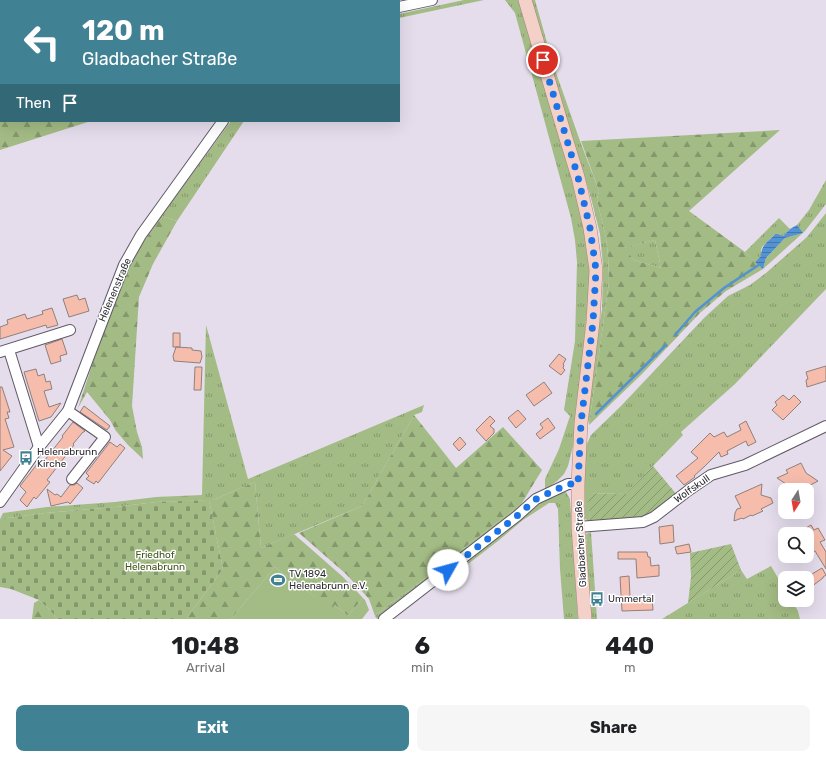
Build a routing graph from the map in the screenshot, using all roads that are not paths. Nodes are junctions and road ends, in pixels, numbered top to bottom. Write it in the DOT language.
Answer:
graph roads {
  1 [pos="432,0"];
  2 [pos="525,0"];
  3 [pos="400,7"];
  4 [pos="222,122"];
  5 [pos="70,330"];
  6 [pos="4,351"];
  7 [pos="68,411"];
  8 [pos="826,426"];
  9 [pos="39,447"];
  10 [pos="72,479"];
  11 [pos="578,484"];
  12 [pos="0,502"];
  13 [pos="578,527"];
  14 [pos="384,619"];
  15 [pos="585,619"];
  1 -- 3 [label="street"];
  2 -- 11 [label="main road, Gladbacher Straße"];
  4 -- 7 [label="street, Helenenstraße"];
  5 -- 6 [label="street"];
  6 -- 9 [label="street"];
  7 -- 9 [label="street, Helenenstraße"];
  7 -- 10 [label="street"];
  8 -- 13 [label="street, Wolfskull"];
  9 -- 12 [label="street, Helenenstraße"];
  11 -- 13 [label="main road, Gladbacher Straße"];
  11 -- 14 [label="street"];
  13 -- 15 [label="main road, Gladbacher Straße"];
}
